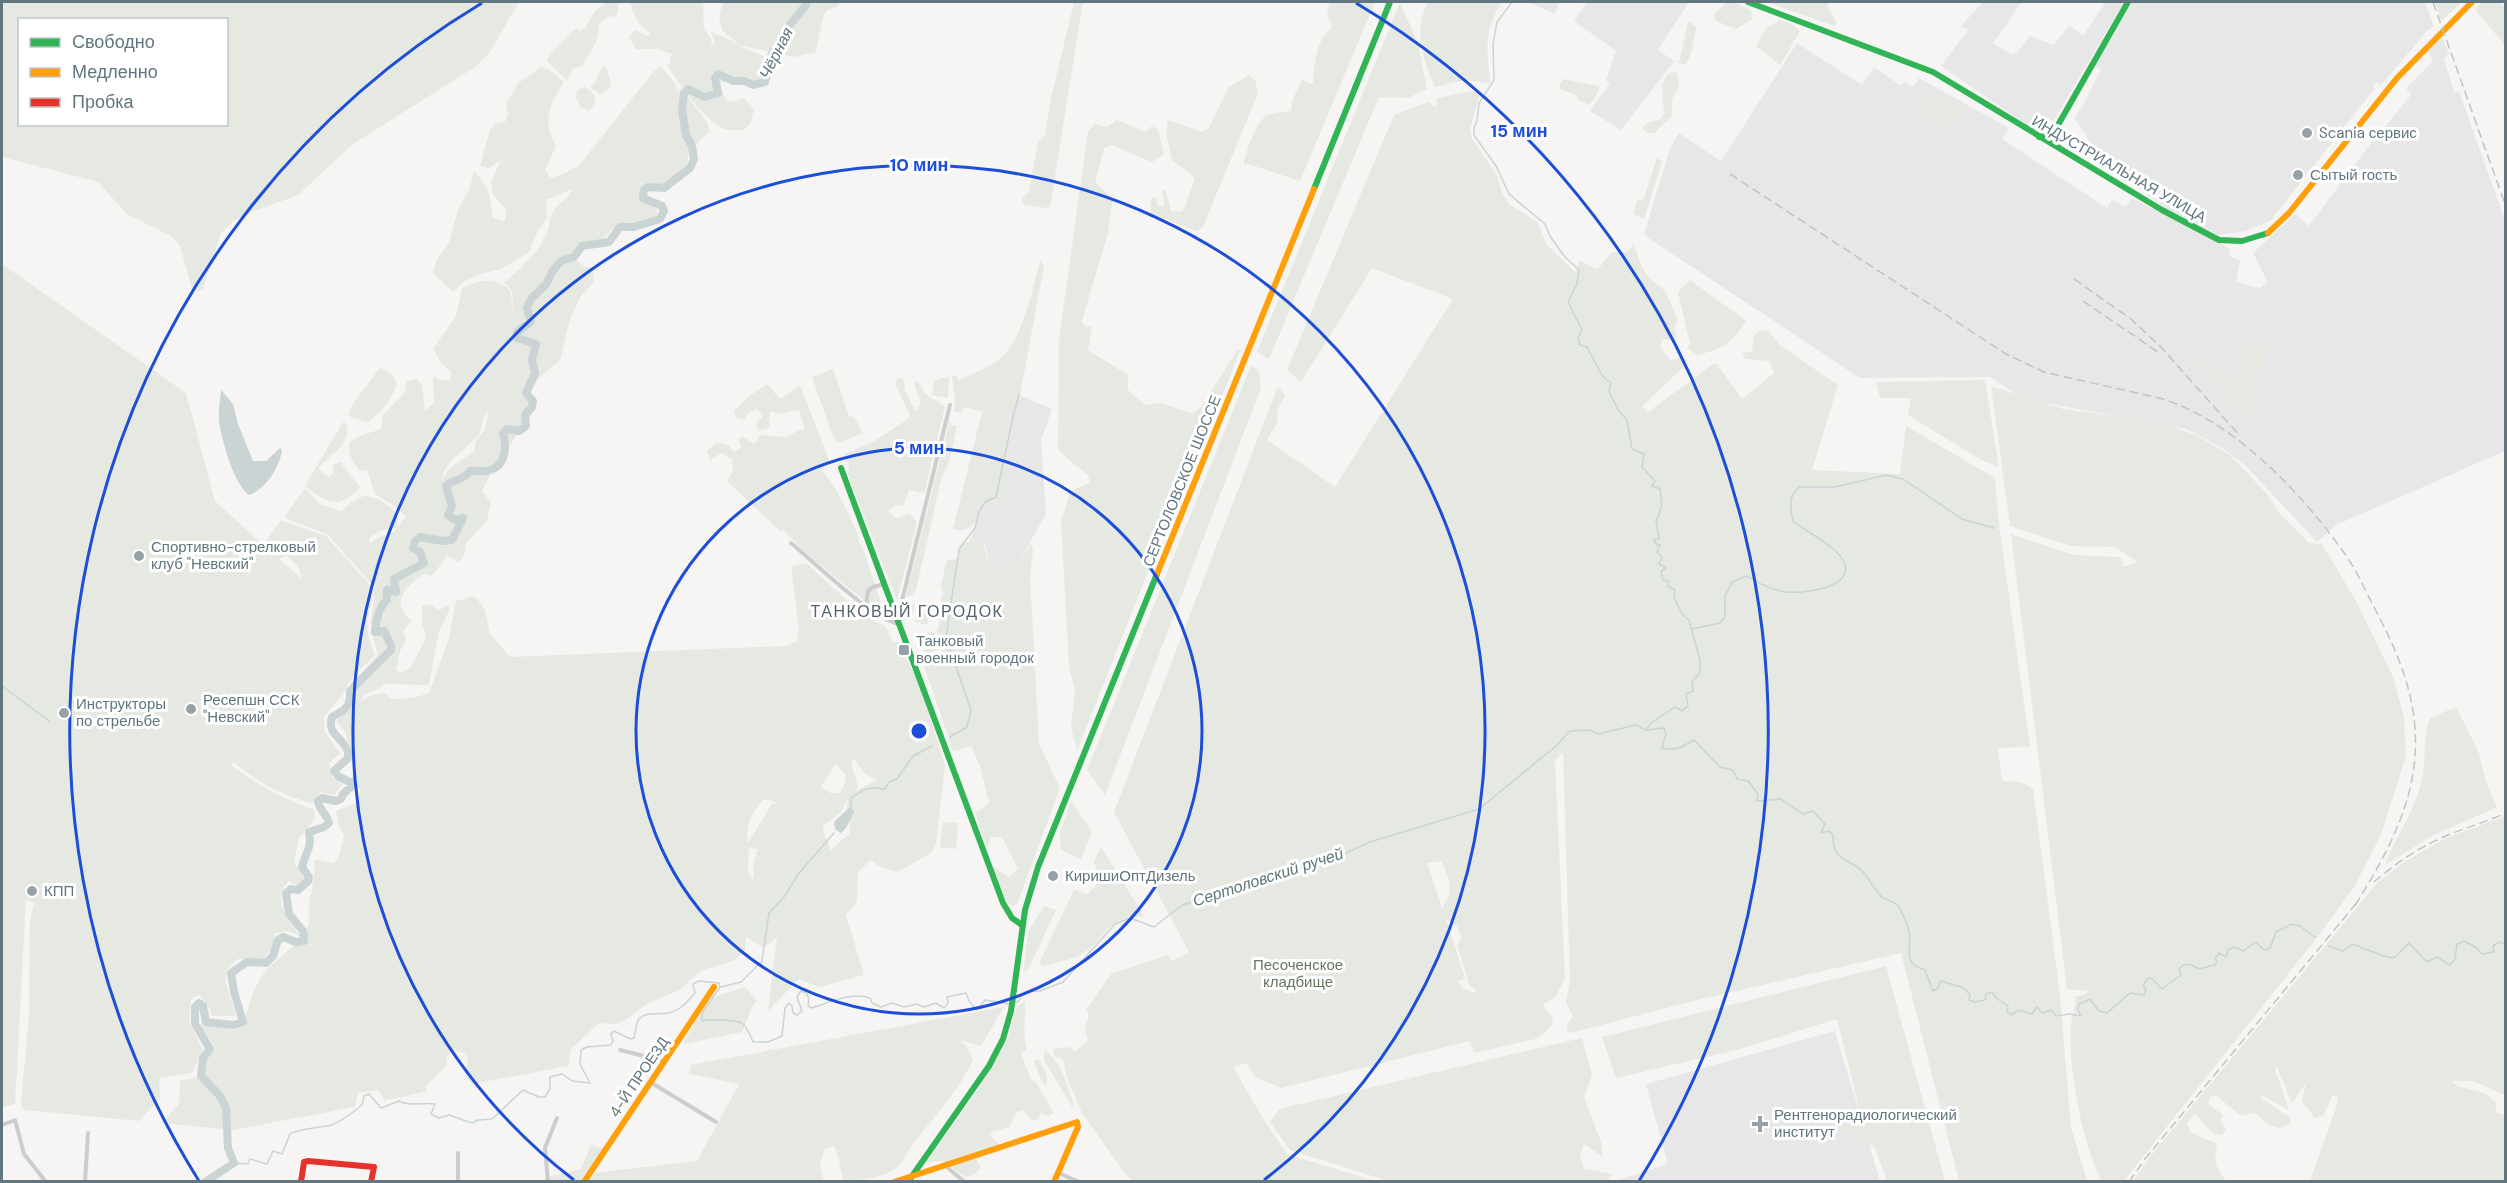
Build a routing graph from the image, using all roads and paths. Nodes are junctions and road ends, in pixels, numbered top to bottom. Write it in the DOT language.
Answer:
graph roads {
  1 [pos="1390,2"];
  2 [pos="1748,2"];
  3 [pos="2128,2"];
  4 [pos="2472,2"];
  5 [pos="2058,125"];
  6 [pos="2039,137"];
  7 [pos="2060,150"];
  8 [pos="950,405"];
  9 [pos="841,468"];
  10 [pos="791,543"];
  11 [pos="886,584"];
  12 [pos="866,606"];
  13 [pos="898,621"];
  14 [pos="1022,925"];
  15 [pos="714,987"];
  16 [pos="620,1050"];
  17 [pos="664,1061"];
  18 [pos="650,1082"];
  19 [pos="557,1118"];
  20 [pos="716,1122"];
  21 [pos="2,1125"];
  22 [pos="88,1134"];
  23 [pos="458,1154"];
  24 [pos="943,1165"];
  25 [pos="1058,1173"];
  26 [pos="913,1175"];
  27 [pos="46,1182"];
  28 [pos="85,1182"];
  29 [pos="301,1182"];
  30 [pos="371,1182"];
  31 [pos="458,1182"];
  32 [pos="549,1182"];
  33 [pos="584,1182"];
  34 [pos="894,1182"];
  35 [pos="908,1182"];
  36 [pos="965,1182"];
  37 [pos="1054,1182"];
  38 [pos="1079,1182"];
  1 -- 14 [label="street, СЕРТОЛОВСКОЕ ШОССЕ"];
  2 -- 6 [label="street, ИНДУСТРИАЛЬНАЯ УЛИЦА"];
  3 -- 5 [label="street"];
  4 -- 7 [label="street, ИНДУСТРИАЛЬНАЯ УЛИЦА"];
  5 -- 6 [label="street"];
  5 -- 7 [label="street"];
  6 -- 7 [label="street, ИНДУСТРИАЛЬНАЯ УЛИЦА"];
  8 -- 13 [label="street"];
  9 -- 11 [label="street"];
  10 -- 12 [label="street"];
  11 -- 12 [label="street"];
  11 -- 13 [label="street"];
  12 -- 13 [label="street"];
  13 -- 14 [label="street"];
  14 -- 26 [label="street, СЕРТОЛОВСКОЕ ШОССЕ"];
  15 -- 17 [label="street, 4-Й ПРОЕЗД"];
  16 -- 17 [label="street"];
  17 -- 18 [label="street, 4-Й ПРОЕЗД"];
  18 -- 20 [label="street"];
  18 -- 33 [label="street, 4-Й ПРОЕЗД"];
  19 -- 32 [label="street"];
  21 -- 27 [label="street"];
  22 -- 28 [label="street"];
  23 -- 31 [label="street"];
  24 -- 25 [label="street"];
  24 -- 26 [label="street"];
  24 -- 36 [label="street"];
  25 -- 37 [label="street"];
  25 -- 38 [label="street"];
  26 -- 34 [label="street"];
  26 -- 35 [label="street, СЕРТОЛОВСКОЕ ШОССЕ"];
  29 -- 30 [label="street"];
}
